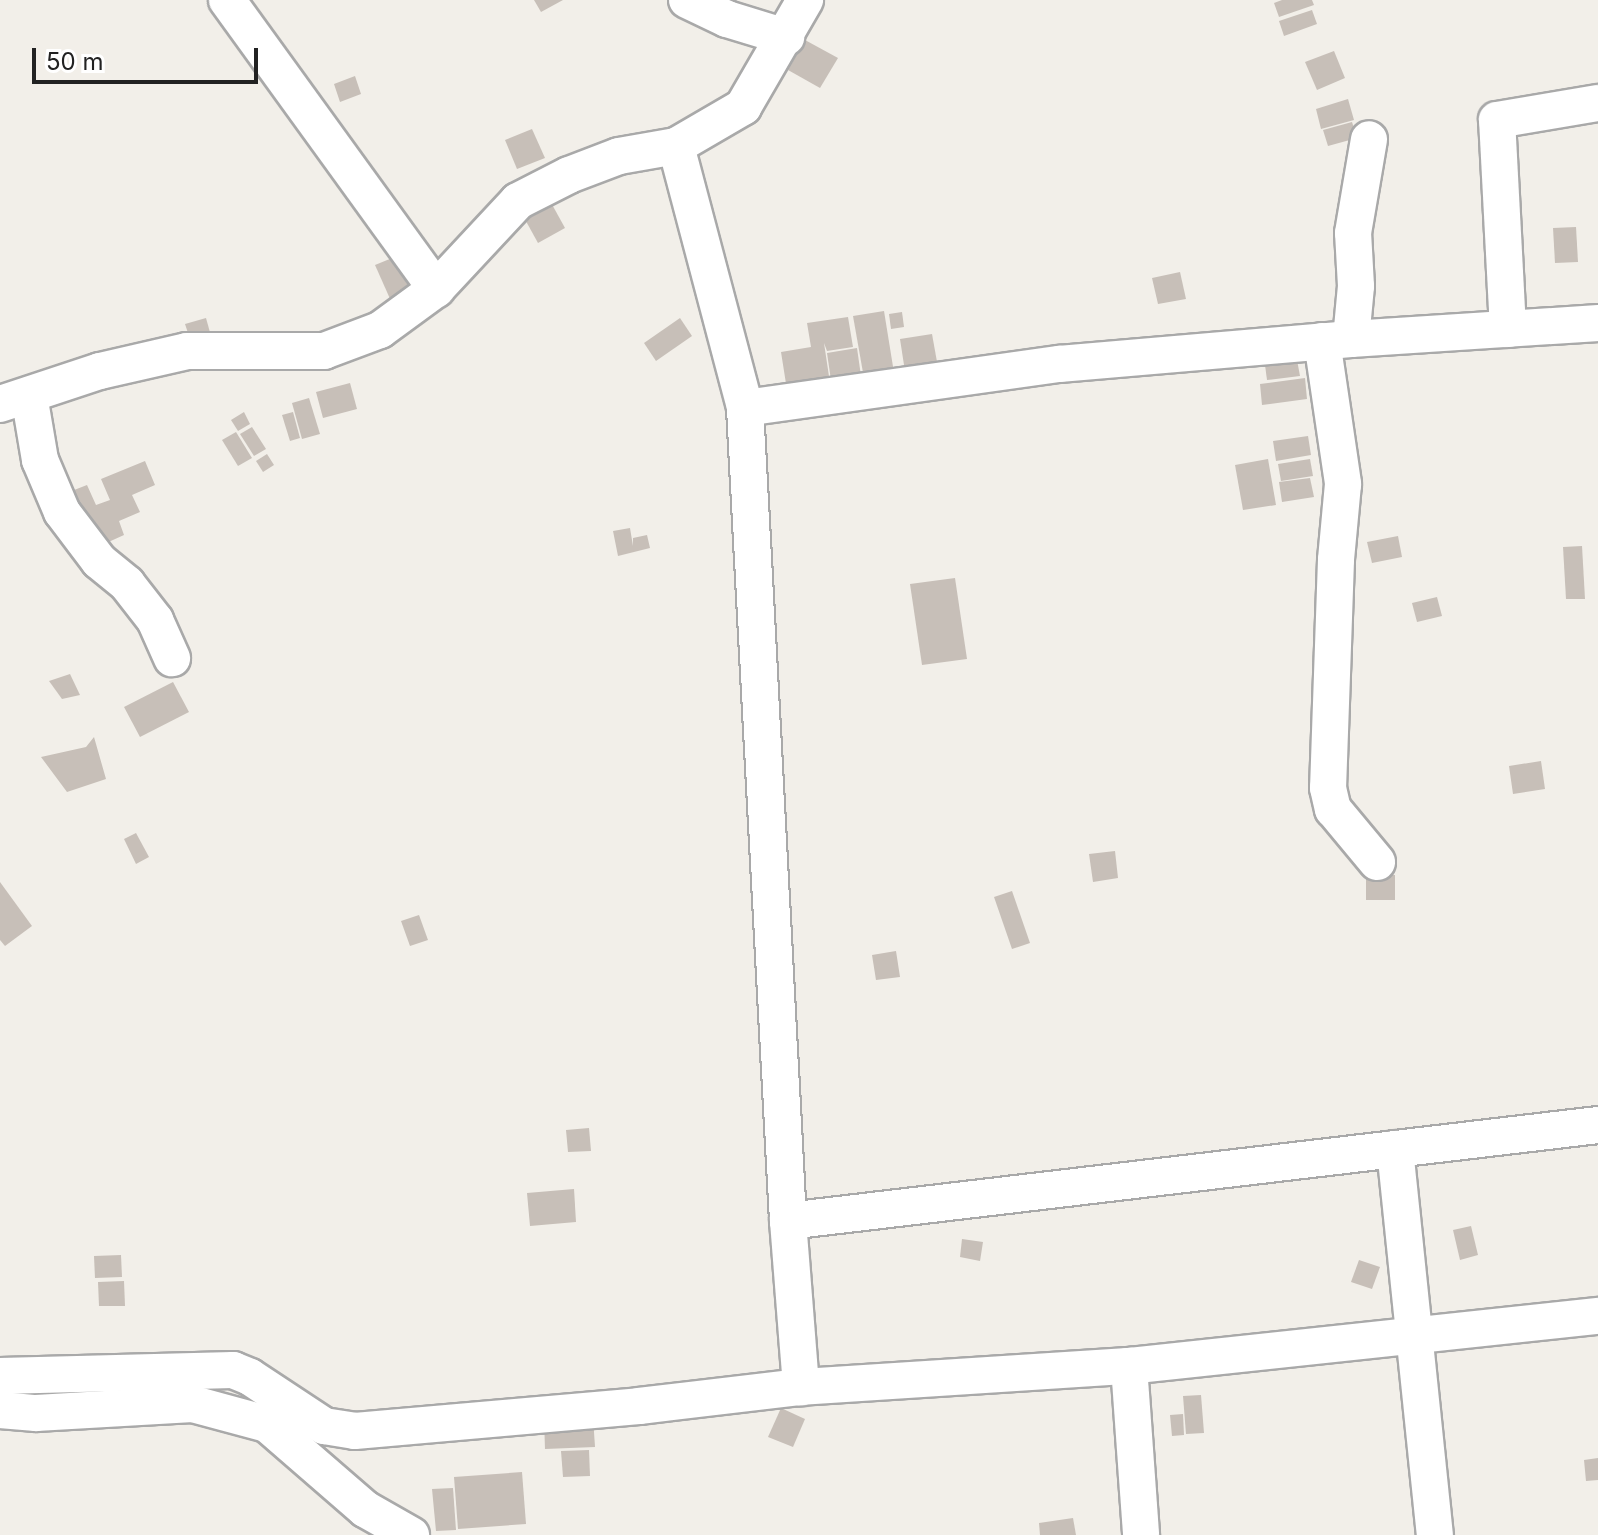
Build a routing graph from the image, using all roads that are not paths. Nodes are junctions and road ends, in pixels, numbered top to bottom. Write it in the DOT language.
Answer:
graph roads {
  1 [pos="227,0"];
  2 [pos="687,0"];
  3 [pos="805,0"];
  4 [pos="786,37"];
  5 [pos="1598,103"];
  6 [pos="1369,139"];
  7 [pos="676,146"];
  8 [pos="436,289"];
  9 [pos="1598,323"];
  10 [pos="1508,329"];
  11 [pos="1337,340"];
  12 [pos="14,399"];
  13 [pos="745,408"];
  14 [pos="172,658"];
  15 [pos="1377,862"];
  16 [pos="1598,1125"];
  17 [pos="1395,1149"];
  18 [pos="788,1221"];
  19 [pos="1598,1316"];
  20 [pos="1416,1333"];
  21 [pos="1129,1366"];
  22 [pos="0,1376"];
  23 [pos="801,1387"];
  24 [pos="0,1410"];
  25 [pos="411,1535"];
  26 [pos="1141,1535"];
  27 [pos="1435,1535"];
  1 -- 8 [label="street"];
  2 -- 4 [label="street"];
  3 -- 4 [label="street"];
  4 -- 7 [label="street"];
  5 -- 10 [label="street"];
  6 -- 11 [label="street"];
  7 -- 8 [label="street"];
  7 -- 13 [label="street"];
  8 -- 12 [label="street"];
  9 -- 10 [label="street"];
  10 -- 11 [label="street"];
  11 -- 13 [label="street"];
  11 -- 15 [label="street"];
  12 -- 14 [label="street"];
  13 -- 18 [label="street"];
  16 -- 17 [label="street"];
  17 -- 18 [label="street"];
  17 -- 20 [label="street"];
  18 -- 23 [label="street"];
  19 -- 20 [label="street"];
  20 -- 21 [label="street"];
  20 -- 27 [label="street"];
  21 -- 23 [label="street"];
  21 -- 26 [label="street"];
  22 -- 23 [label="street"];
  24 -- 25 [label="street"];
}
